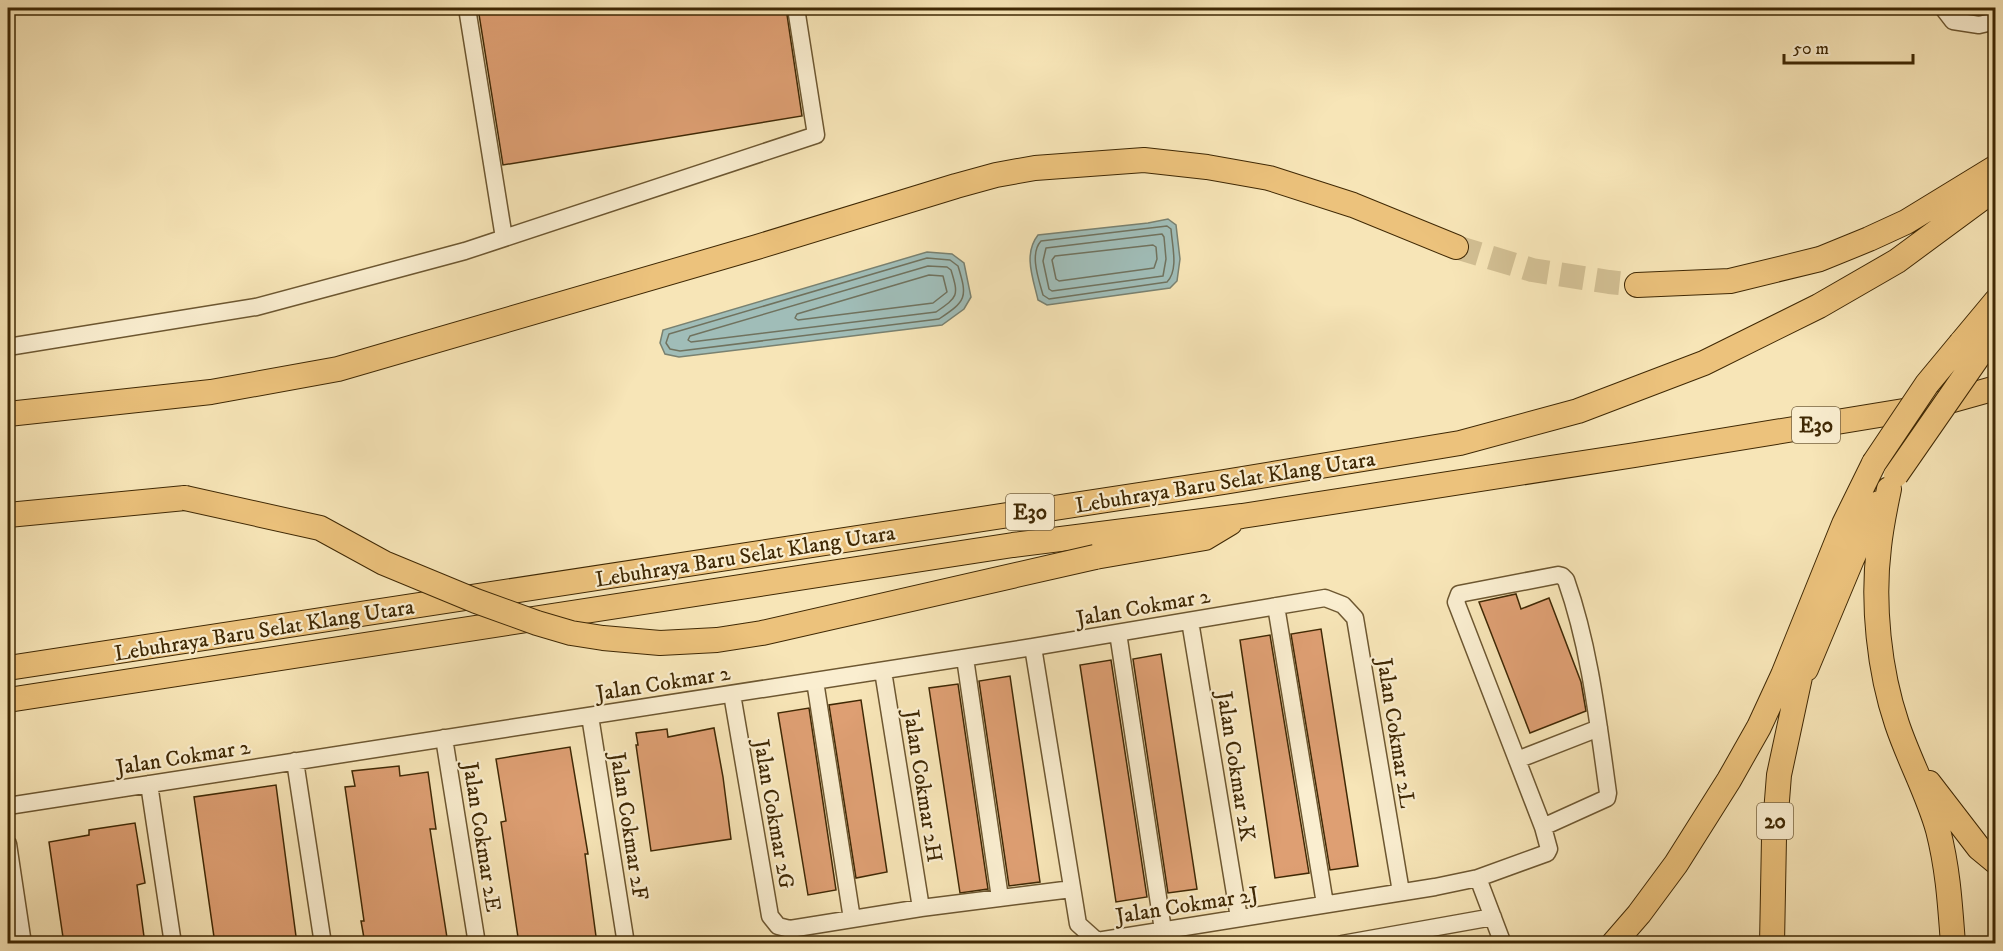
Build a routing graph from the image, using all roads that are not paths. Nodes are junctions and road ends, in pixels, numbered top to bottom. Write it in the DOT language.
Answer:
graph roads {
  1 [pos="466,8"];
  2 [pos="796,8"];
  3 [pos="1943,8"];
  4 [pos="1995,21"];
  5 [pos="1995,167"];
  6 [pos="1995,188"];
  7 [pos="504,238"];
  8 [pos="1456,247"];
  9 [pos="1637,285"];
  10 [pos="1995,301"];
  11 [pos="1979,345"];
  12 [pos="8,347"];
  13 [pos="1995,388"];
  14 [pos="8,414"];
  15 [pos="1893,482"];
  16 [pos="8,515"];
  17 [pos="1242,516"];
  18 [pos="1844,524"];
  19 [pos="1325,598"];
  20 [pos="1276,606"];
  21 [pos="1190,621"];
  22 [pos="1118,633"];
  23 [pos="1034,647"];
  24 [pos="965,658"];
  25 [pos="8,668"];
  26 [pos="883,671"];
  27 [pos="815,681"];
  28 [pos="732,694"];
  29 [pos="8,700"];
  30 [pos="1795,700"];
  31 [pos="590,716"];
  32 [pos="1599,728"];
  33 [pos="444,738"];
  34 [pos="1909,754"];
  35 [pos="1517,760"];
  36 [pos="295,761"];
  37 [pos="149,784"];
  38 [pos="8,806"];
  39 [pos="1543,827"];
  40 [pos="8,844"];
  41 [pos="1995,862"];
  42 [pos="1676,864"];
  43 [pos="1478,878"];
  44 [pos="1072,889"];
  45 [pos="1401,892"];
  46 [pos="1000,898"];
  47 [pos="1325,904"];
  48 [pos="921,908"];
  49 [pos="1239,918"];
  50 [pos="1493,918"];
  51 [pos="852,919"];
  52 [pos="1164,930"];
  53 [pos="23,944"];
  54 [pos="173,944"];
  55 [pos="323,944"];
  56 [pos="477,944"];
  57 [pos="626,944"];
  58 [pos="1342,944"];
  59 [pos="1503,944"];
  60 [pos="1613,944"];
  61 [pos="1630,944"];
  62 [pos="1772,944"];
  63 [pos="1953,944"];
  1 -- 7 [label="street"];
  2 -- 7 [label="street"];
  3 -- 4 [label="street"];
  5 -- 9 [label="highway"];
  6 -- 25 [label="highway, Lebuhraya Baru Selat Klang Utara / E30"];
  7 -- 12 [label="street"];
  8 -- 14 [label="highway"];
  10 -- 11 [label="highway"];
  11 -- 15 [label="highway, 20, bridge"];
  11 -- 18 [label="highway, 20, bridge"];
  13 -- 17 [label="highway, Lebuhraya Baru Selat Klang Utara / E30"];
  15 -- 30 [label="highway, 20"];
  15 -- 34 [label="highway"];
  16 -- 17 [label="highway, bridge"];
  17 -- 29 [label="highway, Lebuhraya Baru Selat Klang Utara / E30"];
  18 -- 30 [label="highway, 20"];
  18 -- 42 [label="highway"];
  19 -- 20 [label="street, Jalan Cokmar 2"];
  19 -- 45 [label="street, Jalan Cokmar 2L"];
  20 -- 21 [label="street, Jalan Cokmar 2"];
  20 -- 47 [label="street"];
  21 -- 22 [label="street, Jalan Cokmar 2"];
  21 -- 49 [label="street, Jalan Cokmar 2K"];
  22 -- 23 [label="street, Jalan Cokmar 2"];
  22 -- 52 [label="street"];
  23 -- 24 [label="street, Jalan Cokmar 2"];
  23 -- 44 [label="street, Jalan Cokmar 2J"];
  24 -- 26 [label="street, Jalan Cokmar 2"];
  24 -- 46 [label="street"];
  26 -- 27 [label="street, Jalan Cokmar 2"];
  26 -- 48 [label="street, Jalan Cokmar 2H"];
  27 -- 28 [label="street, Jalan Cokmar 2"];
  27 -- 51 [label="street"];
  28 -- 31 [label="street, Jalan Cokmar 2"];
  28 -- 51 [label="street, Jalan Cokmar 2G"];
  30 -- 62 [label="highway, 20"];
  31 -- 33 [label="street, Jalan Cokmar 2"];
  31 -- 57 [label="street, Jalan Cokmar 2F"];
  32 -- 35 [label="street"];
  32 -- 35 [label="street"];
  32 -- 39 [label="street"];
  33 -- 36 [label="street, Jalan Cokmar 2"];
  33 -- 56 [label="street, Jalan Cokmar 2E"];
  34 -- 41 [label="highway"];
  34 -- 63 [label="highway"];
  35 -- 39 [label="street"];
  36 -- 37 [label="street, Jalan Cokmar 2"];
  36 -- 55 [label="street"];
  37 -- 38 [label="street, Jalan Cokmar 2"];
  37 -- 54 [label="street"];
  39 -- 43 [label="street, Jalan Cokmar 2J"];
  40 -- 53 [label="street"];
  42 -- 60 [label="highway"];
  42 -- 61 [label="highway"];
  43 -- 45 [label="street, Jalan Cokmar 2J"];
  43 -- 50 [label="street"];
  44 -- 46 [label="street"];
  44 -- 52 [label="street, Jalan Cokmar 2J"];
  45 -- 47 [label="street, Jalan Cokmar 2J"];
  46 -- 48 [label="street"];
  47 -- 49 [label="street, Jalan Cokmar 2J"];
  48 -- 51 [label="street"];
  49 -- 52 [label="street, Jalan Cokmar 2J"];
  50 -- 58 [label="street"];
  50 -- 59 [label="street"];
}
